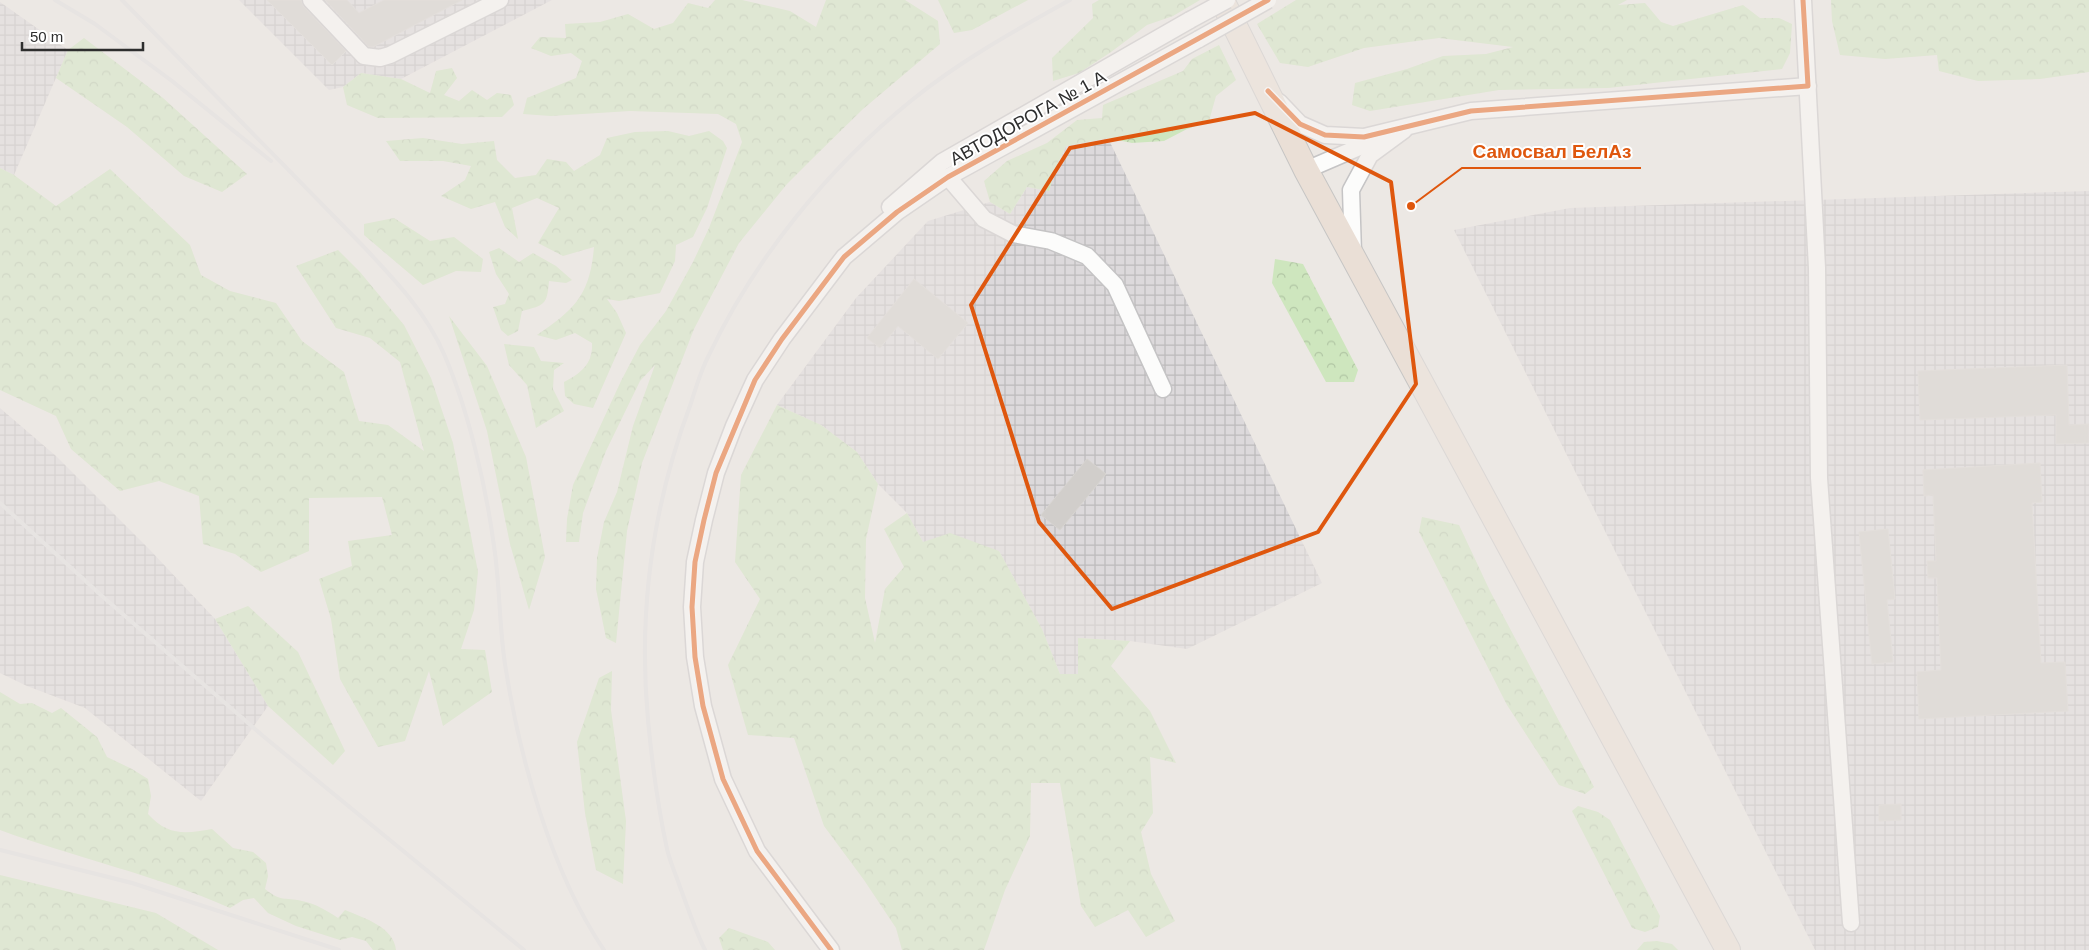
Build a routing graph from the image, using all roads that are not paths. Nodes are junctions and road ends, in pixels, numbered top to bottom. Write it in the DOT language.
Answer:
graph roads {
  1 [pos="311,0"];
  2 [pos="500,0"];
  3 [pos="1222,0"];
  4 [pos="1227,0"];
  5 [pos="1268,0"];
  6 [pos="1804,0"];
  7 [pos="1808,86"];
  8 [pos="1268,91"];
  9 [pos="1412,124"];
  10 [pos="1306,170"];
  11 [pos="948,177"];
  12 [pos="1353,256"];
  13 [pos="844,257"];
  14 [pos="1163,389"];
  15 [pos="1851,923"];
  16 [pos="831,950"];
  17 [pos="1728,950"];
  1 -- 2 [label="street"];
  3 -- 8 [label="highway"];
  4 -- 13 [label="street, bridge"];
  5 -- 11 [label="street, АВТОДОРОГА № 1 А, bridge"];
  6 -- 7 [label="street"];
  7 -- 9 [label="street"];
  7 -- 15 [label="street"];
  8 -- 9 [label="street"];
  8 -- 10 [label="highway"];
  9 -- 10 [label="street"];
  9 -- 12 [label="street"];
  10 -- 12 [label="highway"];
  11 -- 13 [label="street, АВТОДОРОГА № 1 А"];
  11 -- 14 [label="street"];
  12 -- 17 [label="highway"];
  13 -- 16 [label="street, АВТОДОРОГА № 1 А"];
}
